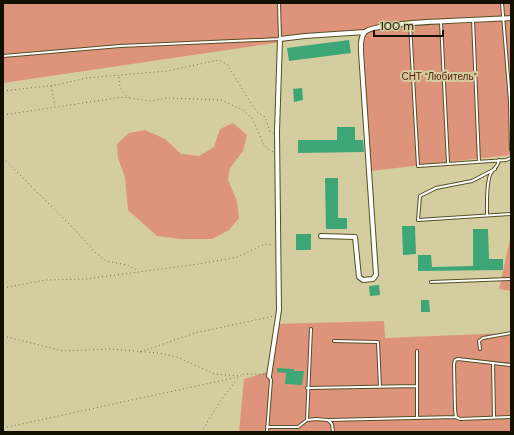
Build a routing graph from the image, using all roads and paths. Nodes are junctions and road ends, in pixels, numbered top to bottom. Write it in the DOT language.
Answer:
graph roads {
  1 [pos="279,3"];
  2 [pos="502,3"];
  3 [pos="511,18"];
  4 [pos="503,19"];
  5 [pos="473,20"];
  6 [pos="441,22"];
  7 [pos="410,24"];
  8 [pos="365,32"];
  9 [pos="280,39"];
  10 [pos="3,56"];
  11 [pos="119,76"];
  12 [pos="51,85"];
  13 [pos="510,86"];
  14 [pos="3,91"];
  15 [pos="130,98"];
  16 [pos="55,106"];
  17 [pos="3,115"];
  18 [pos="278,135"];
  19 [pos="511,150"];
  20 [pos="278,152"];
  21 [pos="3,158"];
  22 [pos="511,158"];
  23 [pos="499,160"];
  24 [pos="479,162"];
  25 [pos="448,164"];
  26 [pos="495,169"];
  27 [pos="511,214"];
  28 [pos="487,215"];
  29 [pos="321,236"];
  30 [pos="278,246"];
  31 [pos="138,271"];
  32 [pos="511,279"];
  33 [pos="431,282"];
  34 [pos="3,288"];
  35 [pos="278,315"];
  36 [pos="311,329"];
  37 [pos="511,334"];
  38 [pos="3,336"];
  39 [pos="334,341"];
  40 [pos="480,349"];
  41 [pos="140,352"];
  42 [pos="417,352"];
  43 [pos="493,362"];
  44 [pos="511,365"];
  45 [pos="269,375"];
  46 [pos="240,376"];
  47 [pos="418,386"];
  48 [pos="380,387"];
  49 [pos="308,388"];
  50 [pos="456,417"];
  51 [pos="417,418"];
  52 [pos="494,418"];
  53 [pos="511,418"];
  54 [pos="307,420"];
  55 [pos="328,420"];
  56 [pos="267,427"];
  57 [pos="3,428"];
  58 [pos="201,432"];
  59 [pos="267,432"];
  60 [pos="333,432"];
  1 -- 9 [label="lane"];
  2 -- 4 [label="lane"];
  3 -- 4 [label="street"];
  4 -- 5 [label="street"];
  4 -- 13 [label="lane"];
  5 -- 6 [label="street"];
  5 -- 24 [label="lane"];
  6 -- 7 [label="street"];
  6 -- 25 [label="lane"];
  7 -- 8 [label="street"];
  7 -- 25 [label="lane"];
  8 -- 9 [label="street"];
  8 -- 29 [label="street"];
  9 -- 10 [label="lane"];
  9 -- 18 [label="street"];
  11 -- 12 [label="path"];
  11 -- 15 [label="path"];
  11 -- 18 [label="path"];
  12 -- 14 [label="path"];
  12 -- 16 [label="path"];
  13 -- 19 [label="lane"];
  15 -- 16 [label="path"];
  15 -- 20 [label="path"];
  16 -- 17 [label="path"];
  18 -- 20 [label="street"];
  20 -- 30 [label="street"];
  21 -- 31 [label="path"];
  22 -- 23 [label="lane"];
  23 -- 24 [label="lane"];
  23 -- 26 [label="lane"];
  24 -- 25 [label="lane"];
  26 -- 28 [label="lane"];
  26 -- 28 [label="lane"];
  27 -- 28 [label="lane"];
  30 -- 31 [label="path"];
  30 -- 35 [label="street"];
  31 -- 34 [label="path"];
  32 -- 33 [label="lane"];
  35 -- 41 [label="path"];
  35 -- 45 [label="street"];
  36 -- 49 [label="lane"];
  37 -- 40 [label="lane"];
  38 -- 41 [label="path"];
  39 -- 48 [label="lane"];
  41 -- 46 [label="path"];
  42 -- 47 [label="lane"];
  43 -- 44 [label="lane"];
  43 -- 50 [label="lane"];
  43 -- 52 [label="lane"];
  45 -- 46 [label="path"];
  45 -- 56 [label="lane"];
  46 -- 57 [label="path"];
  46 -- 58 [label="path"];
  47 -- 48 [label="lane"];
  47 -- 51 [label="lane"];
  48 -- 49 [label="lane"];
  49 -- 54 [label="lane"];
  50 -- 51 [label="lane"];
  50 -- 52 [label="lane"];
  51 -- 55 [label="lane"];
  52 -- 53 [label="lane"];
  54 -- 55 [label="lane"];
  54 -- 56 [label="lane"];
  55 -- 60 [label="lane"];
  56 -- 59 [label="lane"];
}
